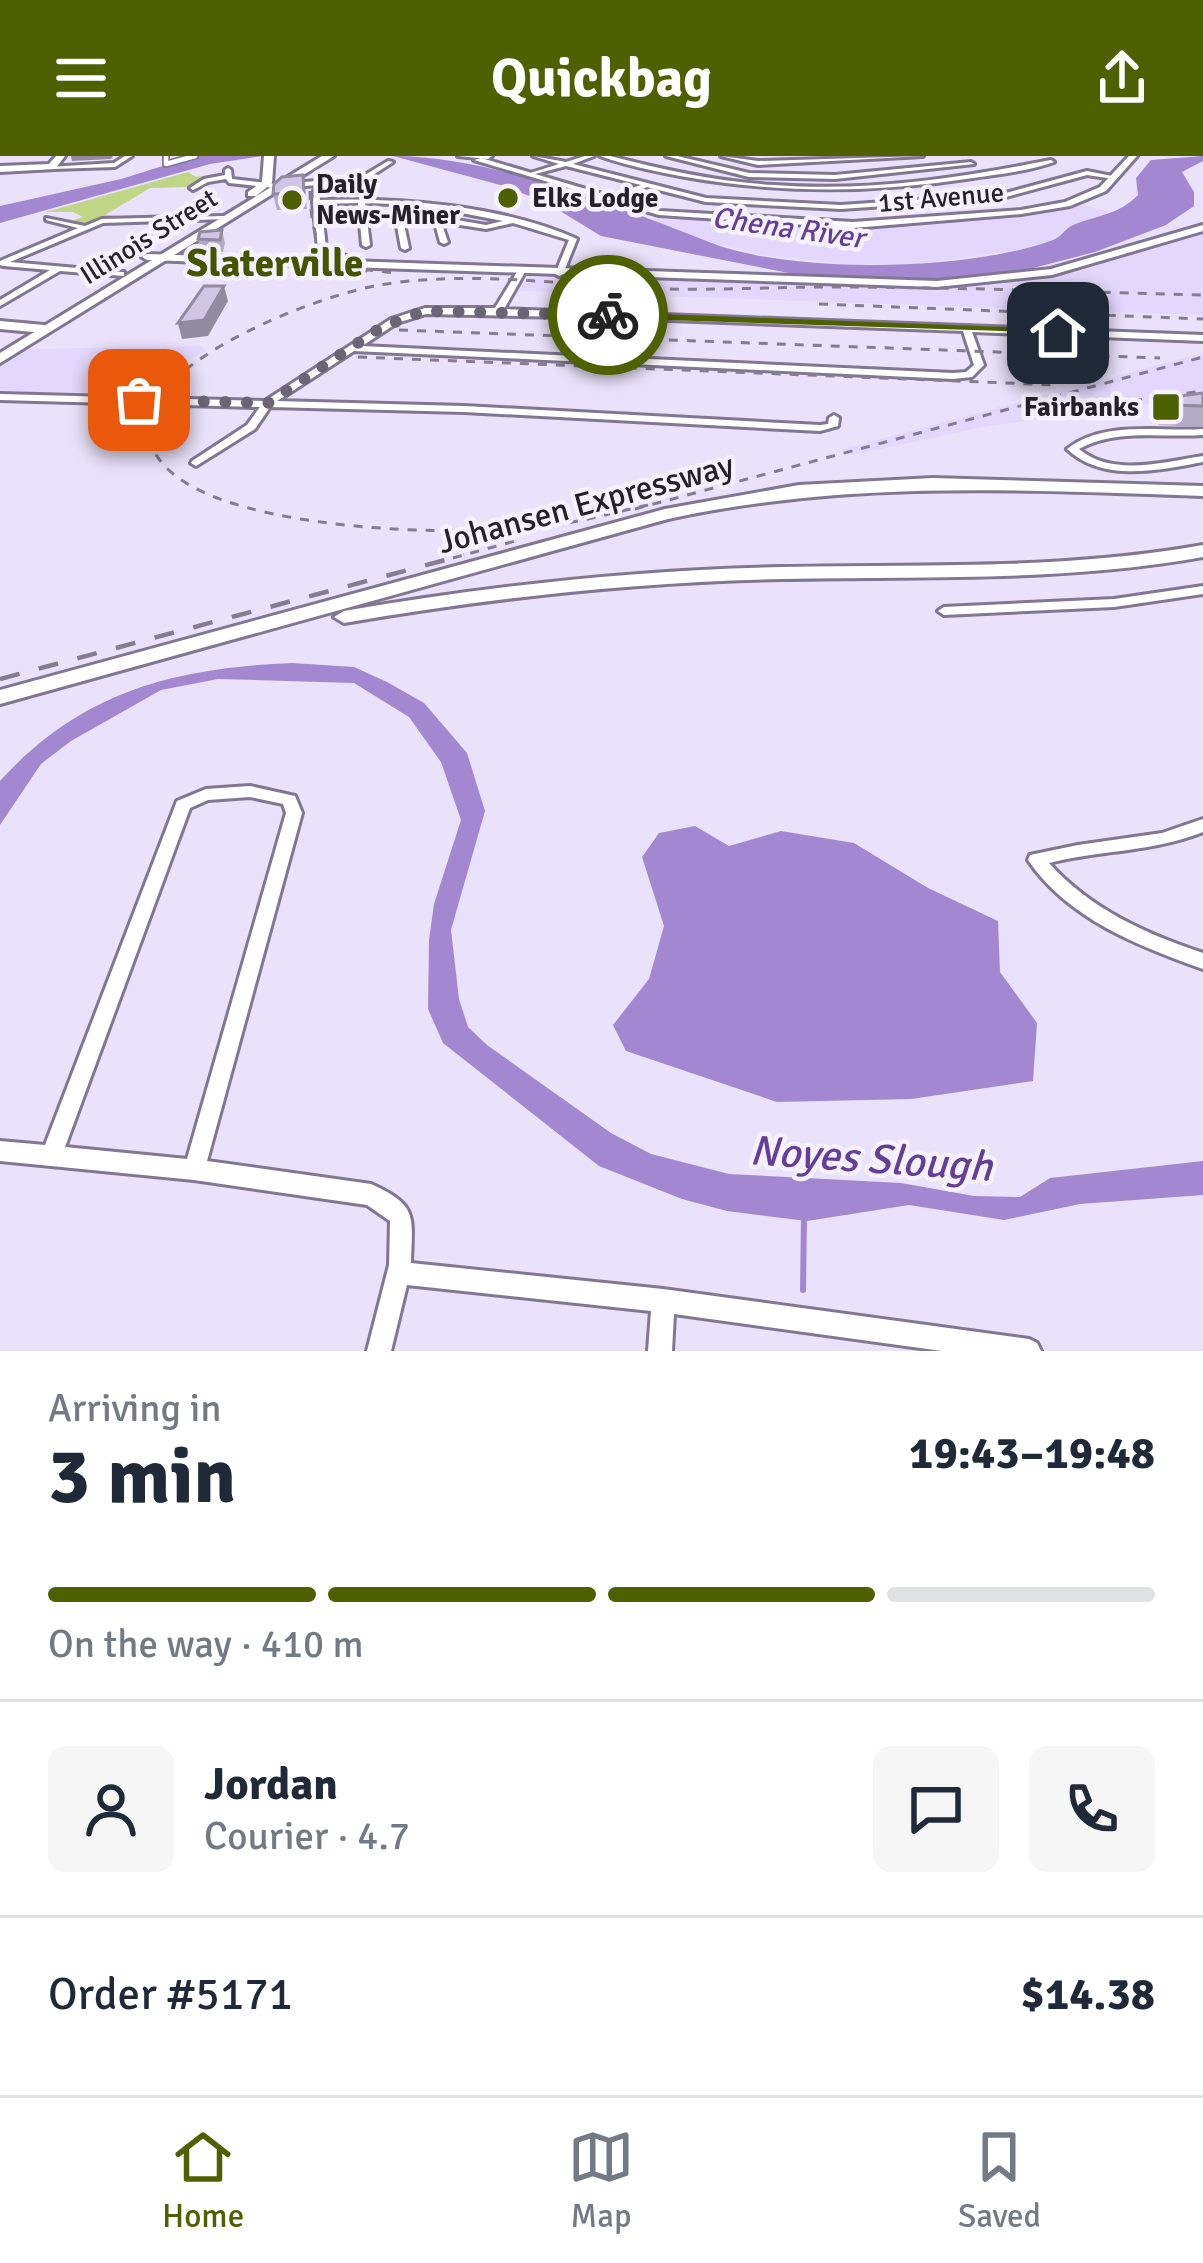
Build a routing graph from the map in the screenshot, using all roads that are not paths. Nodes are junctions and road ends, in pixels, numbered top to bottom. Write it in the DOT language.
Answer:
graph roads {
  1 [pos="129,156"];
  2 [pos="166,156"];
  3 [pos="195,156"];
  4 [pos="329,156"];
  5 [pos="462,156"];
  6 [pos="536,156"];
  7 [pos="591,156"];
  8 [pos="603,156"];
  9 [pos="669,156"];
  10 [pos="728,156"];
  11 [pos="920,156"];
  12 [pos="950,156"];
  13 [pos="1034,156"];
  14 [pos="269,157"];
  15 [pos="483,158"];
  16 [pos="874,158"];
  17 [pos="1129,158"];
  18 [pos="836,160"];
  19 [pos="56,161"];
  20 [pos="390,162"];
  21 [pos="750,163"];
  22 [pos="564,164"];
  23 [pos="970,164"];
  24 [pos="705,166"];
  25 [pos="1071,168"];
  26 [pos="0,169"];
  27 [pos="890,172"];
  28 [pos="1087,173"];
  29 [pos="529,175"];
  30 [pos="742,175"];
  31 [pos="674,176"];
  32 [pos="835,176"];
  33 [pos="996,176"];
  34 [pos="1114,177"];
  35 [pos="276,183"];
  36 [pos="316,183"];
  37 [pos="905,186"];
  38 [pos="642,187"];
  39 [pos="736,187"];
  40 [pos="193,188"];
  41 [pos="835,190"];
  42 [pos="1029,190"];
  43 [pos="606,199"];
  44 [pos="361,200"];
  45 [pos="922,201"];
  46 [pos="316,202"];
  47 [pos="396,202"];
  48 [pos="725,203"];
  49 [pos="431,205"];
  50 [pos="833,207"];
  51 [pos="218,218"];
  52 [pos="48,219"];
  53 [pos="436,219"];
  54 [pos="709,219"];
  55 [pos="941,220"];
  56 [pos="514,221"];
  57 [pos="832,225"];
  58 [pos="86,228"];
  59 [pos="1203,228"];
  60 [pos="444,242"];
  61 [pos="366,245"];
  62 [pos="405,248"];
  63 [pos="329,253"];
  64 [pos="152,258"];
  65 [pos="1,263"];
  66 [pos="365,268"];
  67 [pos="58,269"];
  68 [pos="413,269"];
  69 [pos="521,272"];
  70 [pos="122,274"];
  71 [pos="559,274"];
  72 [pos="0,290"];
  73 [pos="19,292"];
  74 [pos="0,304"];
  75 [pos="497,311"];
  76 [pos="611,316"];
  77 [pos="0,325"];
  78 [pos="46,328"];
  79 [pos="967,330"];
  80 [pos="1203,338"];
  81 [pos="350,348"];
  82 [pos="0,359"];
  83 [pos="601,361"];
  84 [pos="0,397"];
  85 [pos="268,403"];
  86 [pos="834,418"];
  87 [pos="1203,431"];
  88 [pos="1168,436"];
  89 [pos="1203,459"];
  90 [pos="1188,461"];
  91 [pos="196,463"];
  92 [pos="1203,491"];
  93 [pos="1203,551"];
  94 [pos="1203,590"];
  95 [pos="944,611"];
  96 [pos="0,696"];
  97 [pos="0,708"];
  98 [pos="1203,825"];
  99 [pos="1203,961"];
  100 [pos="0,1151"];
  101 [pos="52,1154"];
  102 [pos="194,1170"];
  103 [pos="399,1273"];
  104 [pos="663,1301"];
  105 [pos="986,1348"];
  106 [pos="379,1351"];
  107 [pos="660,1351"];
  108 [pos="1029,1351"];
  1 -- 19 [label="street"];
  2 -- 3 [label="street"];
  4 -- 35 [label="main road, Illinois Street"];
  5 -- 15 [label="main road, 1st Avenue"];
  6 -- 22 [label="street"];
  7 -- 22 [label="street"];
  8 -- 31 [label="street"];
  9 -- 24 [label="street"];
  10 -- 21 [label="street"];
  10 -- 24 [label="street"];
  11 -- 16 [label="street"];
  12 -- 23 [label="street"];
  13 -- 33 [label="street"];
  14 -- 35 [label="main road"];
  15 -- 29 [label="street, 1st Avenue"];
  16 -- 18 [label="street"];
  16 -- 27 [label="street"];
  17 -- 34 [label="street, 1st Avenue"];
  18 -- 21 [label="street"];
  18 -- 32 [label="street"];
  19 -- 26 [label="main road"];
  20 -- 36 [label="street"];
  21 -- 30 [label="street"];
  22 -- 29 [label="street"];
  22 -- 38 [label="street"];
  23 -- 27 [label="street"];
  23 -- 33 [label="street"];
  24 -- 30 [label="street"];
  24 -- 31 [label="street"];
  25 -- 28 [label="street"];
  27 -- 32 [label="street"];
  27 -- 37 [label="street"];
  28 -- 34 [label="street"];
  28 -- 42 [label="street"];
  29 -- 43 [label="street, 1st Avenue"];
  30 -- 32 [label="street"];
  30 -- 39 [label="street"];
  31 -- 38 [label="street"];
  31 -- 39 [label="street"];
  32 -- 41 [label="street"];
  33 -- 37 [label="street"];
  33 -- 42 [label="street"];
  34 -- 55 [label="street, 1st Avenue"];
  35 -- 36 [label="main road"];
  35 -- 40 [label="street"];
  35 -- 51 [label="main road, Illinois Street"];
  36 -- 46 [label="street"];
  37 -- 41 [label="street"];
  37 -- 45 [label="street"];
  38 -- 43 [label="street"];
  38 -- 48 [label="street"];
  39 -- 41 [label="street"];
  39 -- 48 [label="street"];
  41 -- 50 [label="street"];
  42 -- 45 [label="street"];
  43 -- 54 [label="street, 1st Avenue"];
  44 -- 46 [label="street"];
  44 -- 47 [label="street"];
  44 -- 61 [label="street"];
  45 -- 50 [label="street"];
  45 -- 55 [label="street"];
  46 -- 63 [label="street"];
  47 -- 49 [label="street"];
  47 -- 62 [label="street"];
  48 -- 50 [label="street"];
  48 -- 54 [label="street"];
  49 -- 53 [label="street"];
  49 -- 56 [label="street"];
  50 -- 57 [label="street"];
  51 -- 58 [label="street"];
  51 -- 64 [label="main road, Illinois Street"];
  52 -- 58 [label="street"];
  53 -- 56 [label="street"];
  53 -- 60 [label="street"];
  54 -- 57 [label="street, 1st Avenue"];
  55 -- 57 [label="street, 1st Avenue"];
  56 -- 71 [label="street"];
  58 -- 65 [label="street"];
  59 -- 71 [label="street"];
  63 -- 66 [label="street"];
  63 -- 68 [label="street"];
  64 -- 66 [label="street"];
  64 -- 70 [label="main road, Illinois Street"];
  64 -- 78 [label="main road, Illinois Street"];
  65 -- 67 [label="street"];
  66 -- 68 [label="street"];
  67 -- 70 [label="street"];
  67 -- 73 [label="street"];
  68 -- 69 [label="street"];
  69 -- 71 [label="street"];
  69 -- 75 [label="street"];
  70 -- 78 [label="main road, Illinois Street"];
  72 -- 73 [label="street"];
  73 -- 74 [label="street"];
  75 -- 76 [label="street"];
  75 -- 81 [label="street"];
  76 -- 79 [label="street"];
  76 -- 83 [label="street"];
  77 -- 78 [label="main road"];
  78 -- 82 [label="main road, Illinois Street"];
  79 -- 80 [label="street"];
  79 -- 83 [label="street"];
  81 -- 83 [label="street"];
  81 -- 85 [label="street"];
  84 -- 85 [label="street"];
  85 -- 86 [label="street"];
  85 -- 91 [label="street"];
  87 -- 88 [label="street"];
  88 -- 90 [label="street"];
  88 -- 90 [label="street"];
  89 -- 90 [label="street"];
  92 -- 96 [label="main road, Johansen Expressway"];
  93 -- 97 [label="main road, Johansen Expressway"];
  94 -- 95 [label="street"];
  98 -- 99 [label="street"];
  100 -- 101 [label="street"];
  101 -- 102 [label="street"];
  101 -- 102 [label="street"];
  102 -- 103 [label="street"];
  103 -- 104 [label="street"];
  103 -- 106 [label="street"];
  104 -- 105 [label="street"];
  104 -- 107 [label="street"];
  105 -- 108 [label="street"];
}
